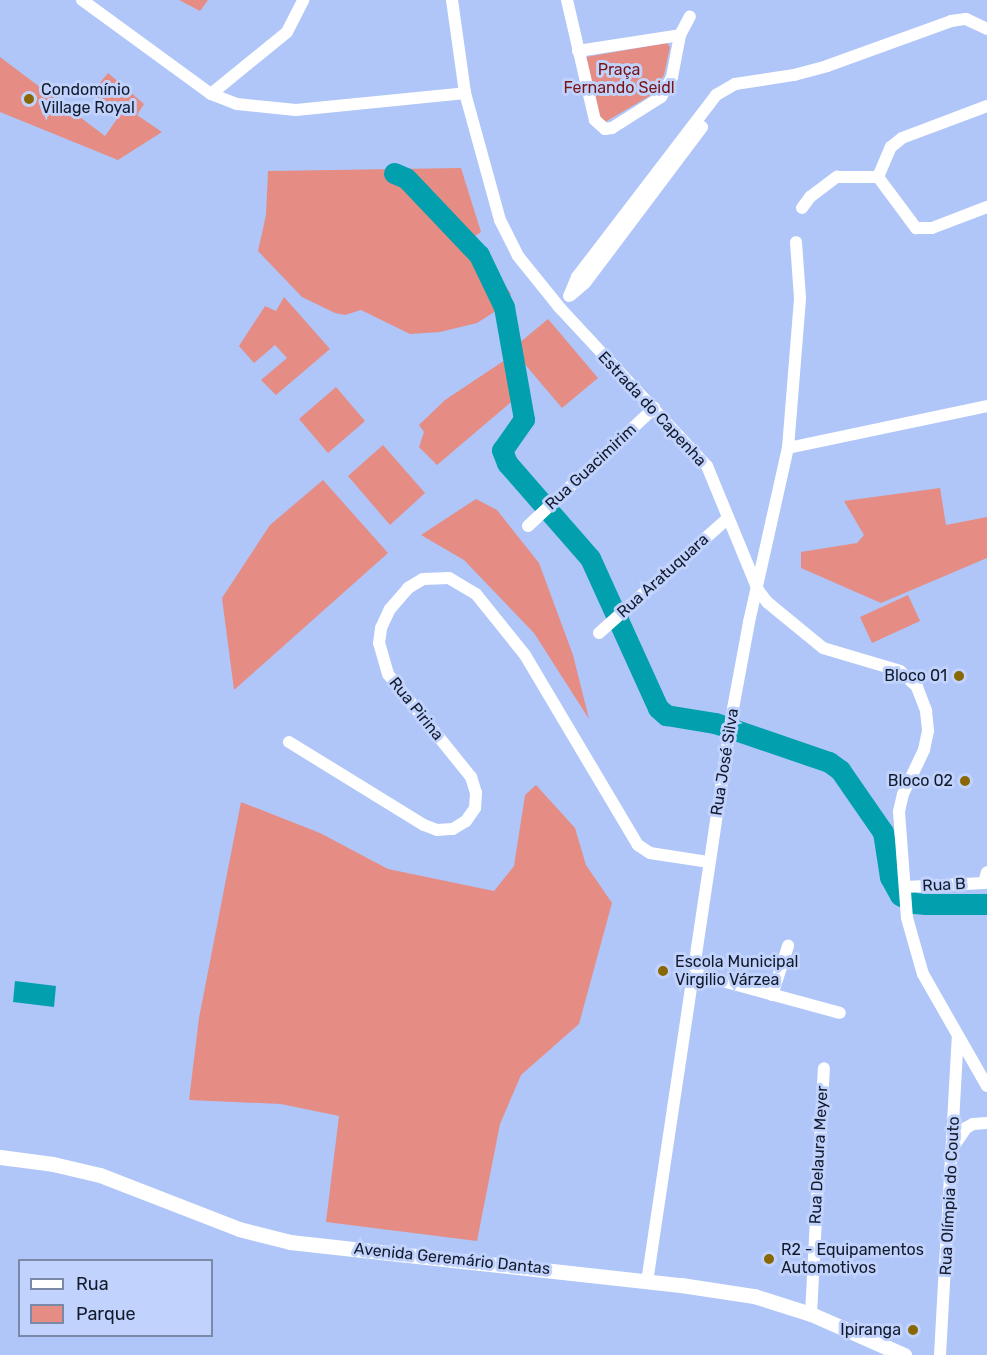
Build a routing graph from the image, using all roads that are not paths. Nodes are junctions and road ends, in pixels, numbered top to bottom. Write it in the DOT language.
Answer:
graph roads {
  1 [pos="82,0"];
  2 [pos="303,0"];
  3 [pos="452,0"];
  4 [pos="567,0"];
  5 [pos="690,16"];
  6 [pos="987,29"];
  7 [pos="680,35"];
  8 [pos="578,51"];
  9 [pos="465,93"];
  10 [pos="211,94"];
  11 [pos="987,106"];
  12 [pos="878,177"];
  13 [pos="987,207"];
  14 [pos="802,208"];
  15 [pos="796,242"];
  16 [pos="560,308"];
  17 [pos="987,406"];
  18 [pos="654,408"];
  19 [pos="788,448"];
  20 [pos="727,519"];
  21 [pos="528,526"];
  22 [pos="758,590"];
  23 [pos="599,633"];
  24 [pos="289,742"];
  25 [pos="709,862"];
  26 [pos="986,882"];
  27 [pos="905,888"];
  28 [pos="788,946"];
  29 [pos="693,973"];
  30 [pos="772,994"];
  31 [pos="840,1013"];
  32 [pos="958,1038"];
  33 [pos="824,1068"];
  34 [pos="987,1086"];
  35 [pos="987,1123"];
  36 [pos="953,1147"];
  37 [pos="0,1157"];
  38 [pos="647,1282"];
  39 [pos="811,1314"];
  40 [pos="887,1352"];
  41 [pos="904,1355"];
  42 [pos="940,1355"];
  1 -- 10 [label="street"];
  2 -- 10 [label="street"];
  3 -- 9 [label="street, Estrada do Capenha"];
  4 -- 8 [label="street"];
  5 -- 7 [label="street"];
  6 -- 16 [label="street"];
  7 -- 8 [label="street"];
  7 -- 8 [label="street"];
  9 -- 10 [label="street"];
  9 -- 16 [label="street, Estrada do Capenha"];
  11 -- 12 [label="street"];
  12 -- 13 [label="street"];
  12 -- 14 [label="street"];
  15 -- 19 [label="street, Rua José Silva"];
  16 -- 18 [label="street, Estrada do Capenha"];
  17 -- 19 [label="street"];
  18 -- 20 [label="street, Estrada do Capenha"];
  18 -- 21 [label="street, Rua Guacimirim"];
  19 -- 22 [label="street, Rua José Silva"];
  20 -- 22 [label="street, Estrada do Capenha"];
  20 -- 23 [label="street, Rua Aratuquara"];
  22 -- 25 [label="street, Rua José Silva"];
  22 -- 27 [label="street, Estrada do Capenha"];
  24 -- 25 [label="street, Rua Pirina"];
  25 -- 29 [label="street, Rua José Silva"];
  26 -- 27 [label="street, Rua B"];
  27 -- 32 [label="street, Estrada do Capenha"];
  28 -- 30 [label="street"];
  29 -- 30 [label="street"];
  29 -- 38 [label="street, Rua José Silva"];
  30 -- 31 [label="street"];
  32 -- 34 [label="street, Estrada do Capenha"];
  32 -- 36 [label="street, Rua Olímpia do Couto"];
  33 -- 39 [label="street, Rua Delaura Meyer"];
  35 -- 36 [label="street"];
  36 -- 42 [label="street, Rua Olímpia do Couto"];
  37 -- 38 [label="main road, Avenida Geremário Dantas"];
  38 -- 39 [label="main road, Avenida Geremário Dantas"];
  39 -- 40 [label="main road, Avenida Geremário Dantas"];
  40 -- 41 [label="main road, Avenida Geremário Dantas"];
}
